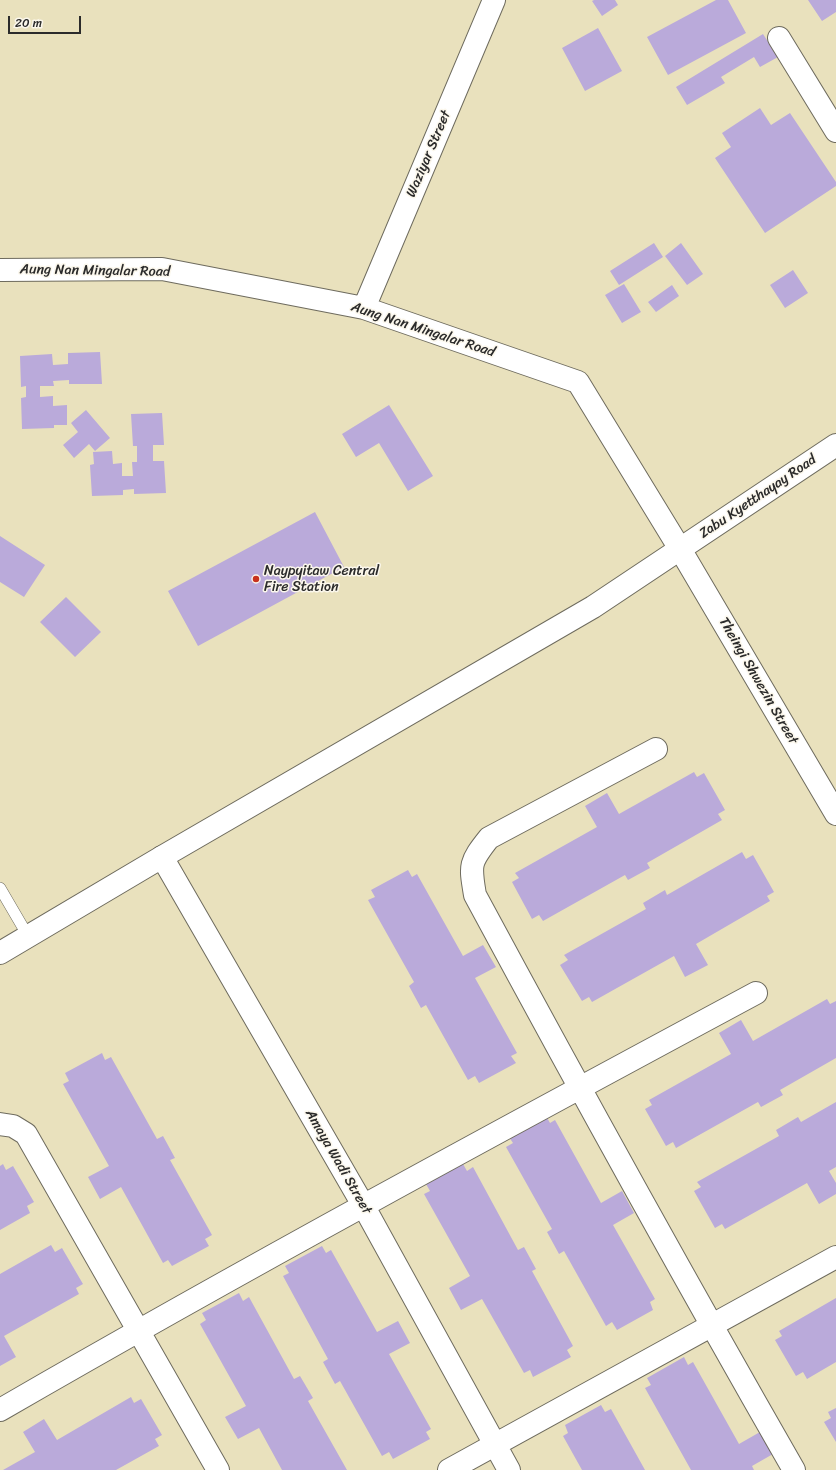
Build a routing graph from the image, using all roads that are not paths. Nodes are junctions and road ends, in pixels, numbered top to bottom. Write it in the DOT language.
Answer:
graph roads {
  1 [pos="494,0"];
  2 [pos="779,38"];
  3 [pos="836,131"];
  4 [pos="0,270"];
  5 [pos="364,308"];
  6 [pos="836,445"];
  7 [pos="680,549"];
  8 [pos="656,749"];
  9 [pos="836,814"];
  10 [pos="162,857"];
  11 [pos="0,888"];
  12 [pos="28,936"];
  13 [pos="0,953"];
  14 [pos="756,993"];
  15 [pos="579,1088"];
  16 [pos="0,1124"];
  17 [pos="363,1205"];
  18 [pos="836,1257"];
  19 [pos="712,1326"];
  20 [pos="138,1330"];
  21 [pos="0,1410"];
  22 [pos="494,1444"];
  23 [pos="218,1470"];
  24 [pos="450,1470"];
  25 [pos="509,1470"];
  26 [pos="794,1470"];
  1 -- 5 [label="street, Waziyar Street"];
  2 -- 3 [label="street"];
  4 -- 5 [label="street, Aung Nan Mingalar Road"];
  5 -- 7 [label="street, Aung Nan Mingalar Road"];
  6 -- 7 [label="street, Zabu Kyetthayay Road"];
  7 -- 9 [label="street, Theingi Shwezin Street"];
  7 -- 10 [label="street, Zabu Kyetthayay Road"];
  8 -- 15 [label="street"];
  10 -- 12 [label="street, Zabu Kyetthayay Road"];
  10 -- 17 [label="street, Amaya Wadi Street"];
  11 -- 12 [label="lane"];
  12 -- 13 [label="street, Zabu Kyetthayay Road"];
  14 -- 15 [label="street"];
  15 -- 17 [label="street"];
  15 -- 19 [label="street"];
  16 -- 20 [label="street"];
  17 -- 20 [label="street"];
  17 -- 22 [label="street, Amaya Wadi Street"];
  18 -- 19 [label="street"];
  19 -- 22 [label="street"];
  19 -- 26 [label="street"];
  20 -- 21 [label="street"];
  20 -- 23 [label="street"];
  22 -- 24 [label="street"];
  22 -- 25 [label="street, Amaya Wadi Street"];
}
